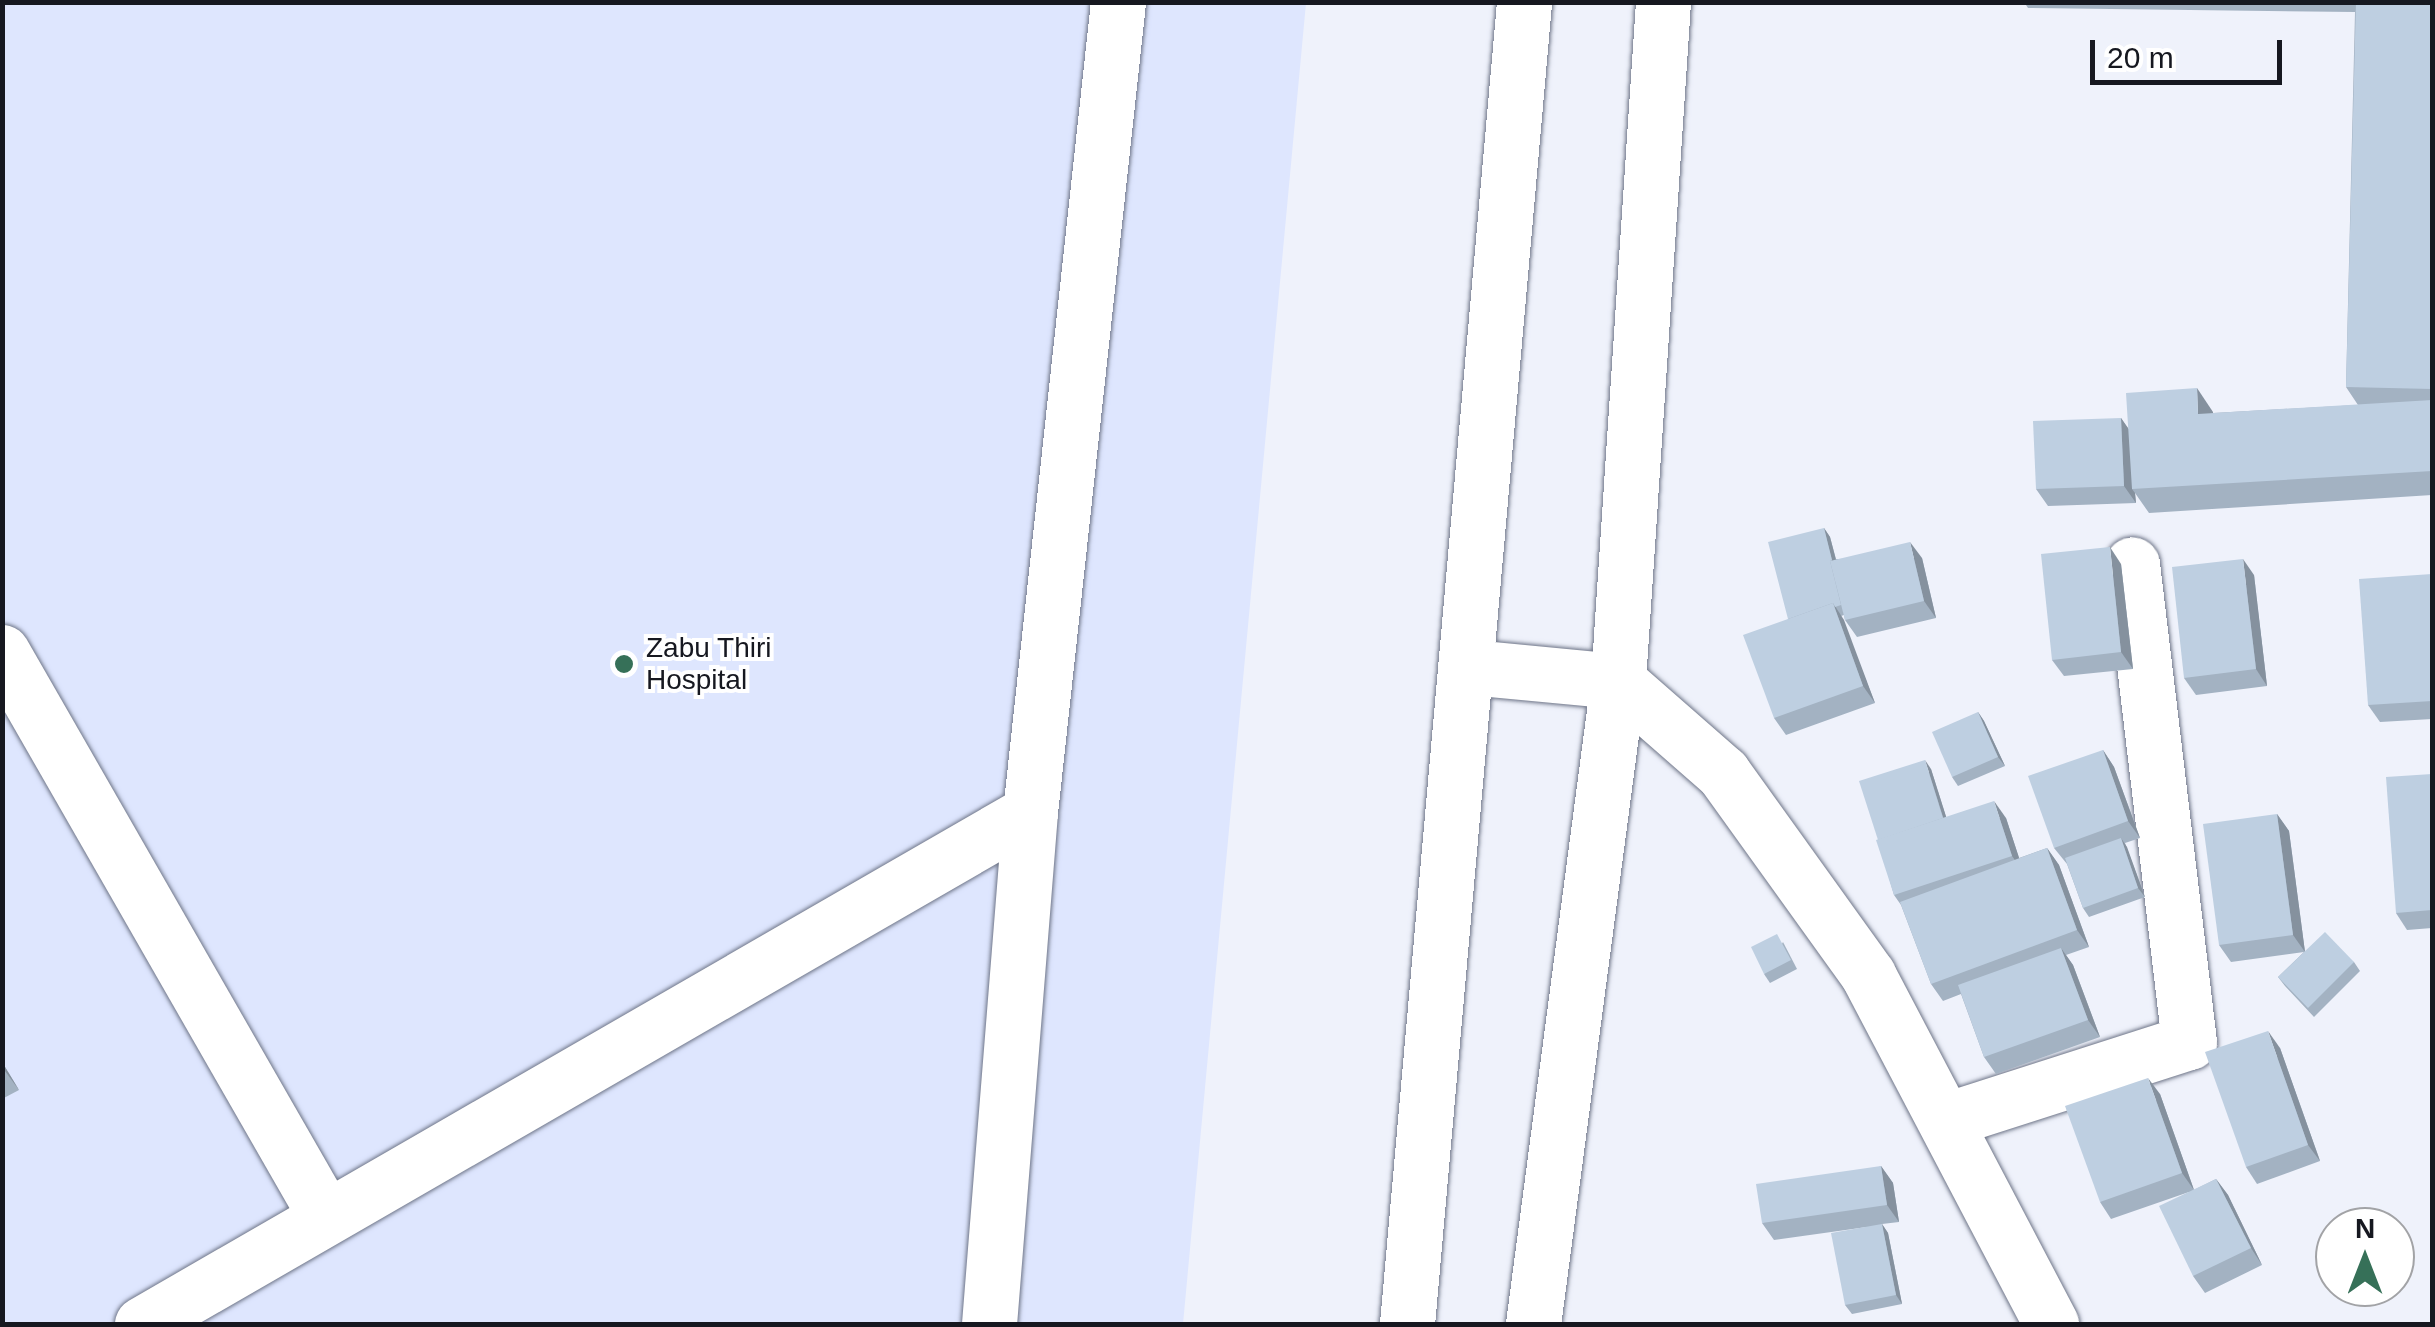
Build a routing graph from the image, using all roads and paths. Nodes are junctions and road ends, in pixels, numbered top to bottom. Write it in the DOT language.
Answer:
graph roads {
  1 [pos="1118,2"];
  2 [pos="1524,2"];
  3 [pos="1662,2"];
  4 [pos="2132,564"];
  5 [pos="2,652"];
  6 [pos="1470,667"];
  7 [pos="1618,681"];
  8 [pos="1030,812"];
  9 [pos="1946,1120"];
  10 [pos="325,1215"];
  11 [pos="142,1324"];
  12 [pos="989,1324"];
  13 [pos="1407,1324"];
  14 [pos="1533,1324"];
  15 [pos="2051,1324"];
  1 -- 8 [label="street"];
  2 -- 6 [label="street"];
  3 -- 7 [label="street"];
  4 -- 9 [label="street"];
  5 -- 10 [label="street"];
  6 -- 7 [label="street"];
  6 -- 13 [label="street"];
  7 -- 9 [label="street"];
  7 -- 14 [label="street"];
  8 -- 10 [label="street"];
  8 -- 12 [label="street"];
  9 -- 15 [label="street"];
  10 -- 11 [label="street"];
}
